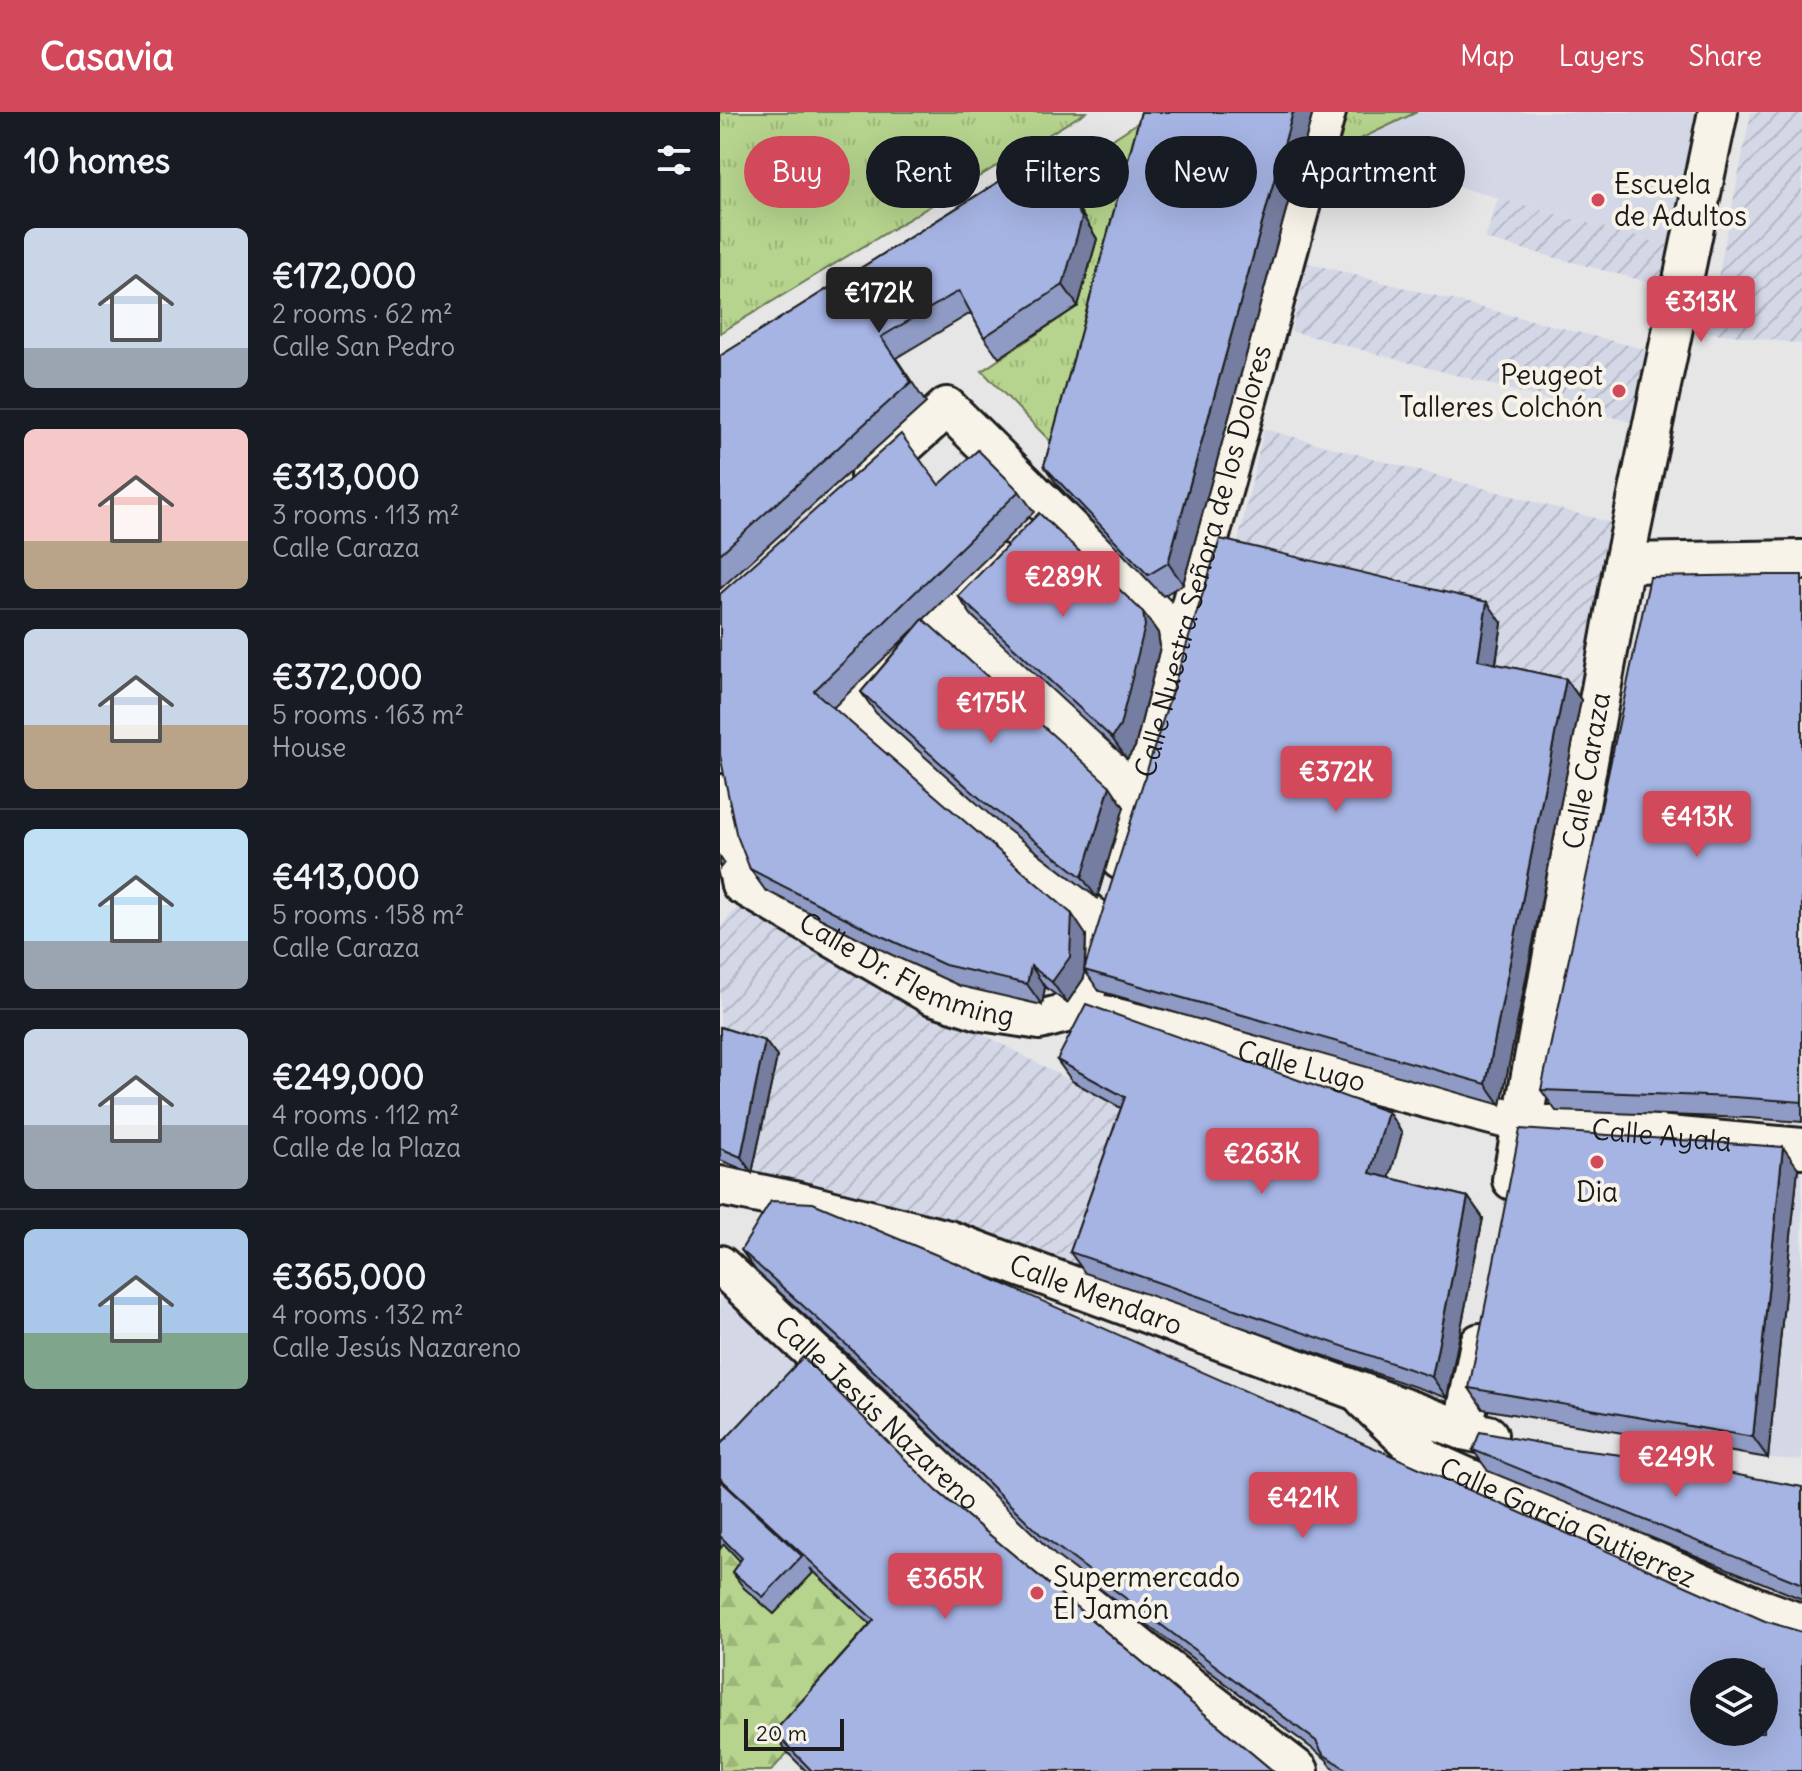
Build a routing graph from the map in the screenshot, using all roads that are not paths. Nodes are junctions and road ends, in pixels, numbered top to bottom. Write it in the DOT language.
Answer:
graph roads {
  1 [pos="1326,112"];
  2 [pos="1718,112"];
  3 [pos="845,500"];
  4 [pos="1035,529"];
  5 [pos="1802,560"];
  6 [pos="1624,563"];
  7 [pos="948,615"];
  8 [pos="1181,639"];
  9 [pos="1139,792"];
  10 [pos="720,794"];
  11 [pos="730,896"];
  12 [pos="1104,927"];
  13 [pos="1081,1009"];
  14 [pos="1523,1123"];
  15 [pos="1802,1148"];
  16 [pos="720,1186"];
  17 [pos="1505,1215"];
  18 [pos="720,1265"];
  19 [pos="1487,1308"];
  20 [pos="1354,1390"];
  21 [pos="1463,1430"];
  22 [pos="1525,1441"];
  23 [pos="1802,1624"];
  24 [pos="1299,1771"];
  1 -- 8 [label="street, Calle Nuestra Señora de los Dolores"];
  2 -- 6 [label="street, Calle Caraza"];
  3 -- 4 [label="street"];
  4 -- 7 [label="street"];
  4 -- 8 [label="street"];
  5 -- 6 [label="street"];
  6 -- 14 [label="street, Calle Caraza"];
  7 -- 9 [label="street"];
  7 -- 12 [label="street"];
  8 -- 9 [label="street, Calle Nuestra Señora de los Dolores"];
  9 -- 12 [label="street, Calle Nuestra Señora de los Dolores"];
  10 -- 11 [label="street"];
  11 -- 13 [label="street, Calle Dr. Flemming"];
  12 -- 13 [label="street, Calle Nuestra Señora de los Dolores"];
  13 -- 14 [label="street, Calle Lugo"];
  14 -- 15 [label="street, Calle Ayala"];
  14 -- 17 [label="street, Calle Caraza"];
  16 -- 20 [label="street, Calle Mendaro"];
  18 -- 24 [label="street, Calle Jesús Nazareno"];
  19 -- 21 [label="street"];
  20 -- 21 [label="street, Calle Mendaro"];
  20 -- 23 [label="street, Calle Garcia Gutierrez"];
  21 -- 22 [label="street, Calle Mendaro"];
}
